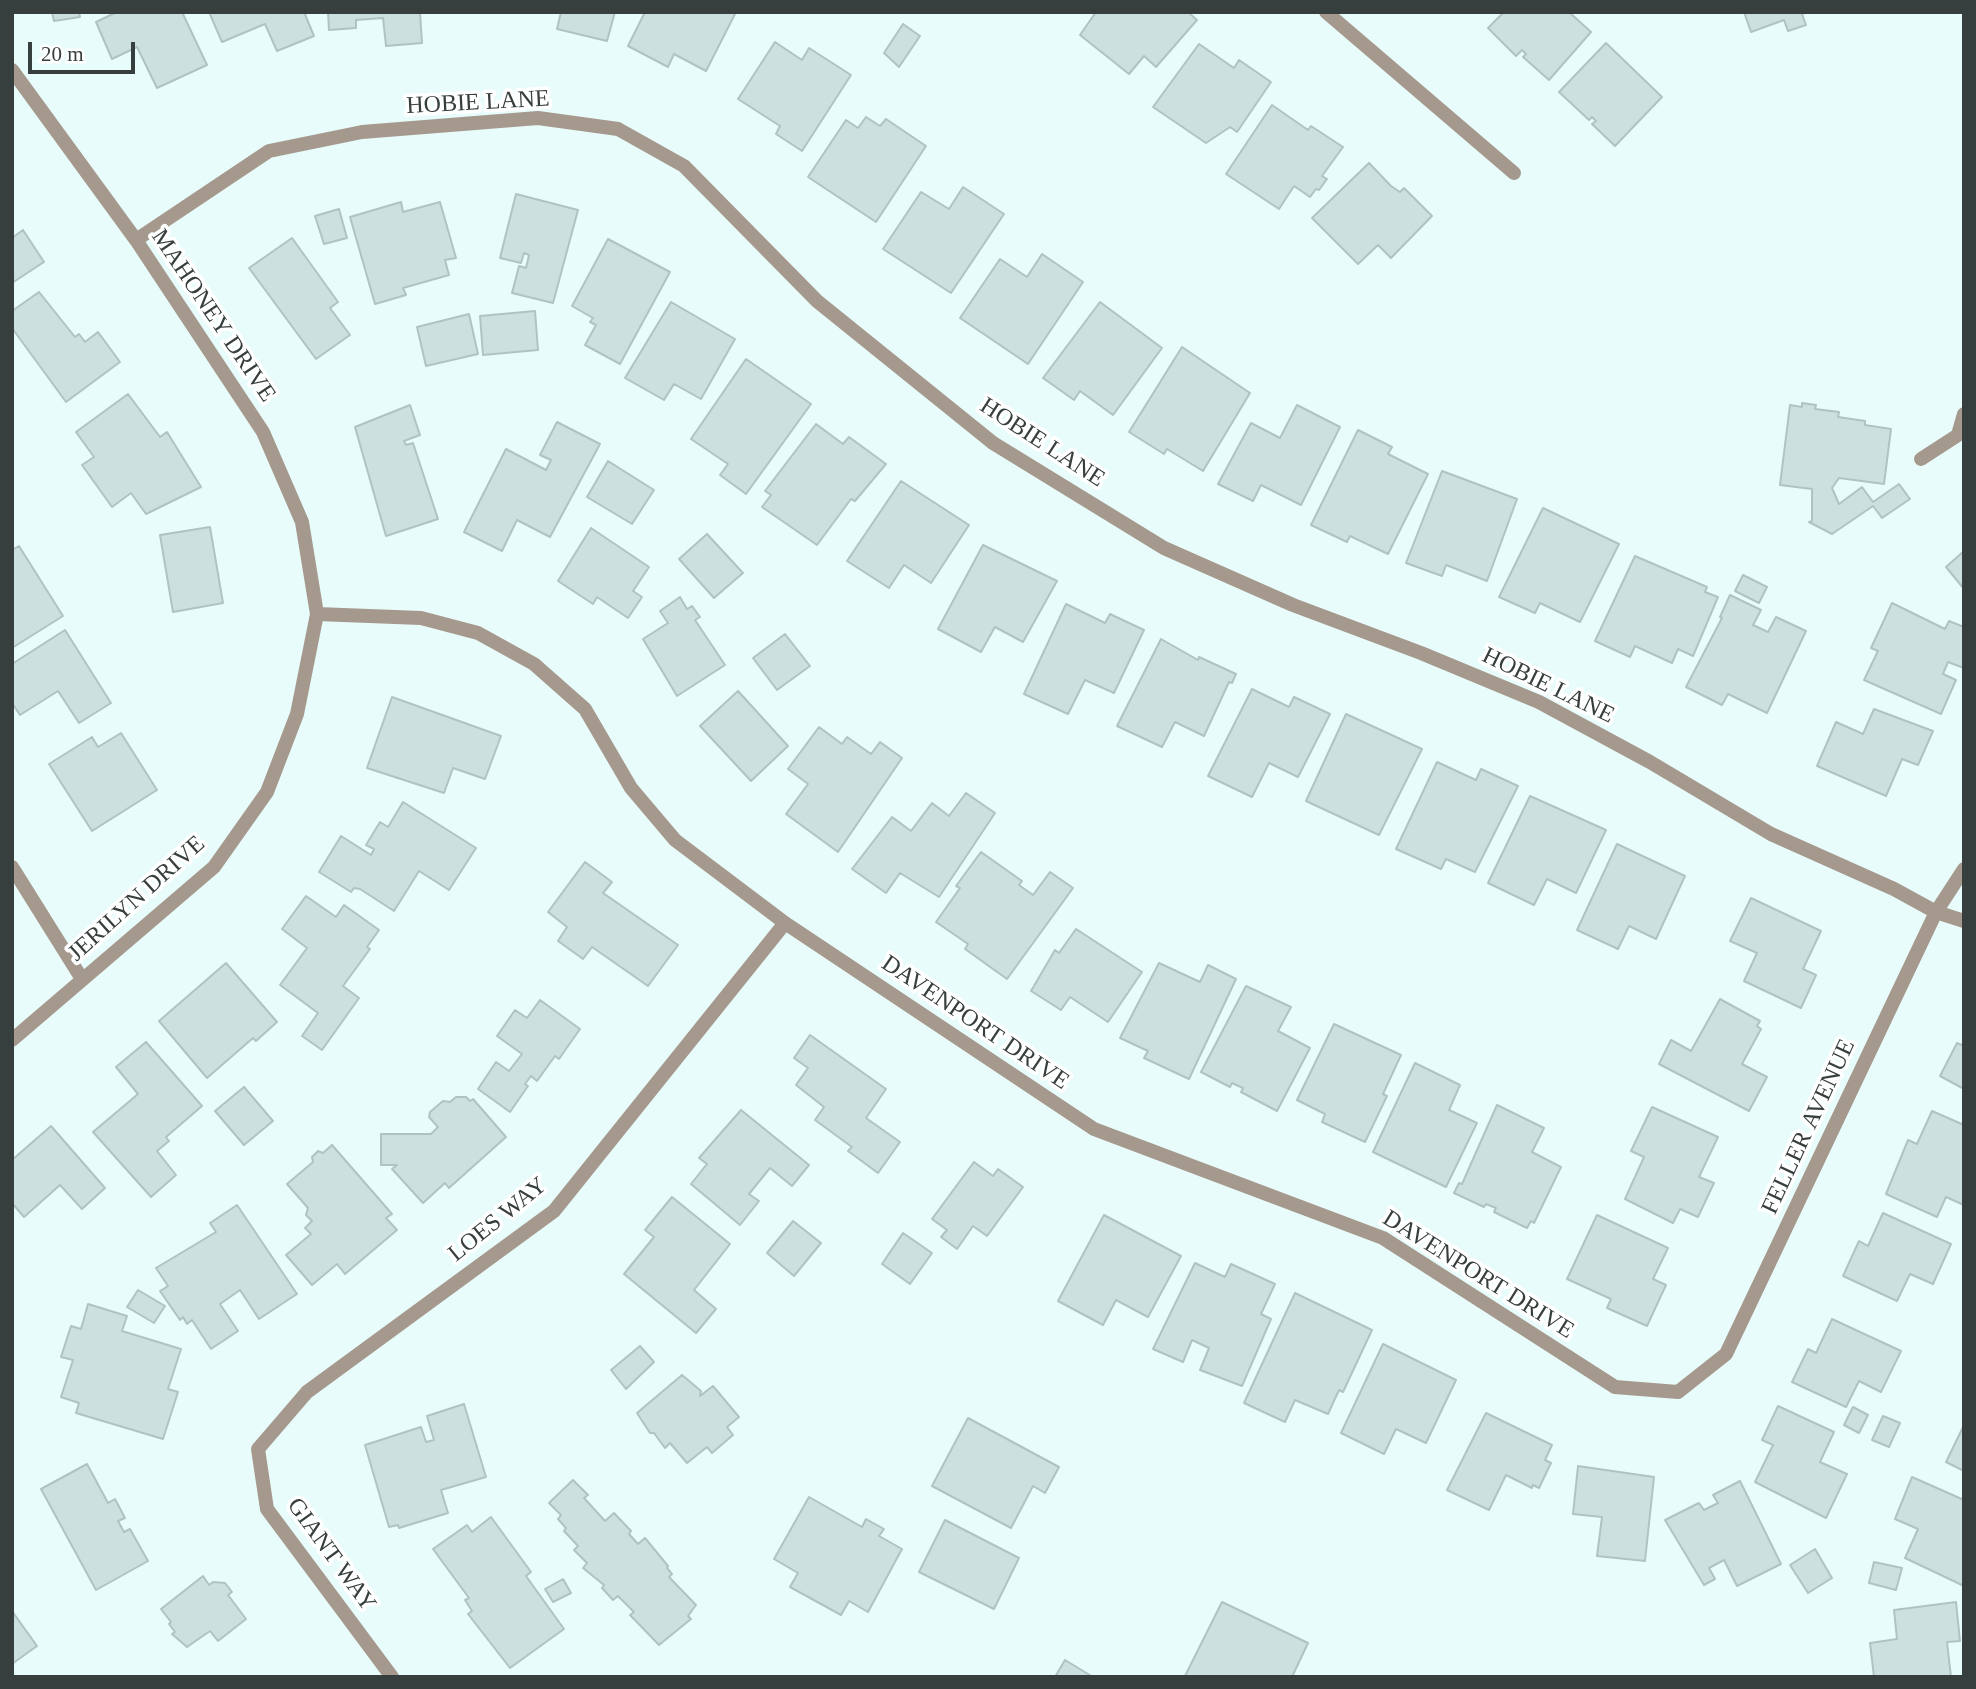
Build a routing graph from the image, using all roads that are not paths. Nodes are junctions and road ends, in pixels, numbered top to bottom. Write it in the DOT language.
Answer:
graph roads {
  1 [pos="1326,12"];
  2 [pos="12,70"];
  3 [pos="1514,173"];
  4 [pos="136,240"];
  5 [pos="1964,414"];
  6 [pos="1921,460"];
  7 [pos="317,614"];
  8 [pos="12,867"];
  9 [pos="1964,869"];
  10 [pos="1936,912"];
  11 [pos="1964,921"];
  12 [pos="785,923"];
  13 [pos="82,979"];
  14 [pos="12,1040"];
  15 [pos="1678,1392"];
  16 [pos="258,1449"];
  17 [pos="392,1677"];
  1 -- 3 [label="street"];
  2 -- 4 [label="street, MAHONEY DRIVE"];
  4 -- 7 [label="street, MAHONEY DRIVE"];
  4 -- 10 [label="street, HOBIE LANE"];
  5 -- 6 [label="street"];
  7 -- 12 [label="street, DAVENPORT DRIVE"];
  7 -- 13 [label="street, JERILYN DRIVE"];
  8 -- 13 [label="street"];
  9 -- 10 [label="street, FELLER AVENUE"];
  10 -- 11 [label="street, HOBIE LANE"];
  10 -- 15 [label="street, FELLER AVENUE"];
  12 -- 15 [label="street, DAVENPORT DRIVE"];
  12 -- 16 [label="street, LOES WAY"];
  13 -- 14 [label="street, JERILYN DRIVE"];
  16 -- 17 [label="street, GIANT WAY"];
}
